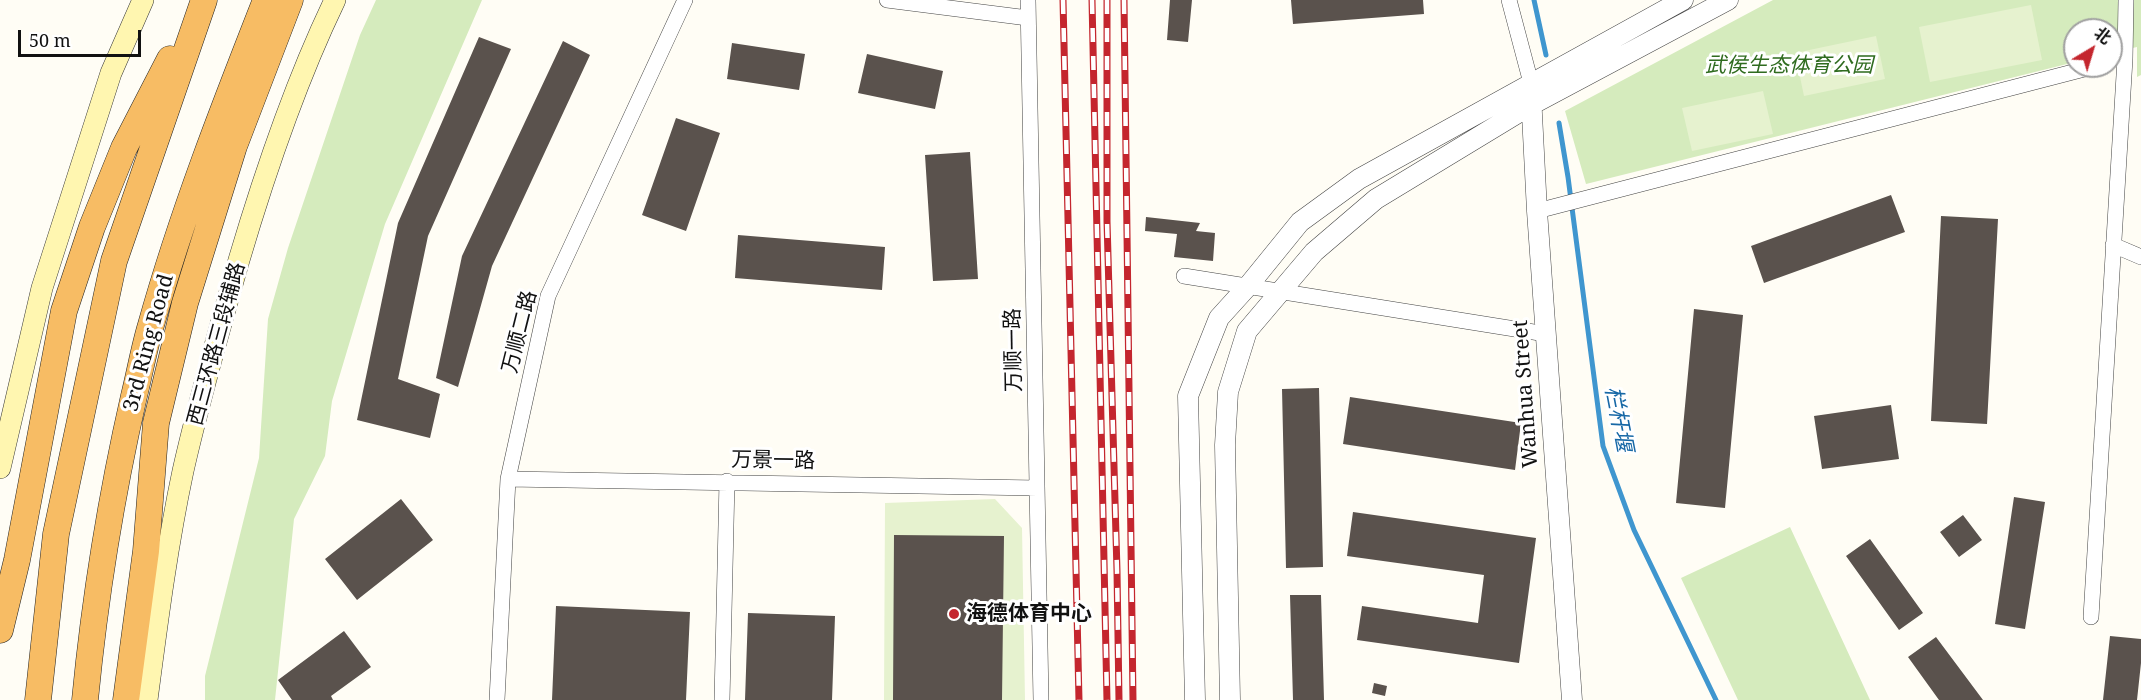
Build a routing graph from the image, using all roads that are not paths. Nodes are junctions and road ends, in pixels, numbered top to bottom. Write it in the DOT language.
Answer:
graph roads {
  1 [pos="143,0"];
  2 [pos="202,0"];
  3 [pos="266,0"];
  4 [pos="290,0"];
  5 [pos="334,0"];
  6 [pos="686,0"];
  7 [pos="888,0"];
  8 [pos="1028,0"];
  9 [pos="1509,0"];
  10 [pos="1683,0"];
  11 [pos="1728,0"];
  12 [pos="2126,0"];
  13 [pos="1028,18"];
  14 [pos="2123,22"];
  15 [pos="2063,75"];
  16 [pos="2118,78"];
  17 [pos="1531,83"];
  18 [pos="1531,105"];
  19 [pos="1537,211"];
  20 [pos="2113,245"];
  21 [pos="2141,257"];
  22 [pos="1184,276"];
  23 [pos="1248,286"];
  24 [pos="1281,291"];
  25 [pos="1546,334"];
  26 [pos="0,468"];
  27 [pos="508,479"];
  28 [pos="727,482"];
  29 [pos="1037,488"];
  30 [pos="22,531"];
  31 [pos="0,575"];
  32 [pos="2091,617"];
  33 [pos="0,630"];
  34 [pos="38,700"];
  35 [pos="85,700"];
  36 [pos="126,700"];
  37 [pos="147,700"];
  38 [pos="497,700"];
  39 [pos="722,700"];
  40 [pos="1041,700"];
  41 [pos="1195,700"];
  42 [pos="1230,700"];
  43 [pos="1572,700"];
  1 -- 26 [label="main road"];
  2 -- 30 [label="highway"];
  2 -- 34 [label="highway"];
  3 -- 35 [label="highway, 3rd Ring Road"];
  4 -- 36 [label="highway"];
  5 -- 37 [label="main road, 西三环路三段辅路"];
  6 -- 27 [label="street, 万顺二路"];
  7 -- 13 [label="street"];
  8 -- 13 [label="street, 万顺一路"];
  9 -- 17 [label="street"];
  10 -- 17 [label="street"];
  11 -- 18 [label="street"];
  12 -- 14 [label="street"];
  13 -- 29 [label="street, 万顺一路"];
  15 -- 19 [label="street"];
  16 -- 20 [label="street"];
  17 -- 18 [label="street, Wanhua Street"];
  17 -- 23 [label="street"];
  18 -- 19 [label="street, Wanhua Street"];
  18 -- 24 [label="street"];
  19 -- 25 [label="street, Wanhua Street"];
  20 -- 21 [label="street"];
  20 -- 32 [label="street"];
  22 -- 23 [label="street"];
  23 -- 24 [label="street"];
  23 -- 41 [label="street"];
  24 -- 25 [label="street"];
  24 -- 42 [label="street"];
  25 -- 43 [label="street, Wanhua Street"];
  27 -- 28 [label="street, 万景一路"];
  27 -- 38 [label="street, 万顺二路"];
  28 -- 29 [label="street, 万景一路"];
  28 -- 39 [label="street"];
  29 -- 40 [label="street, 万顺一路"];
  30 -- 31 [label="highway"];
  30 -- 33 [label="highway"];
}
